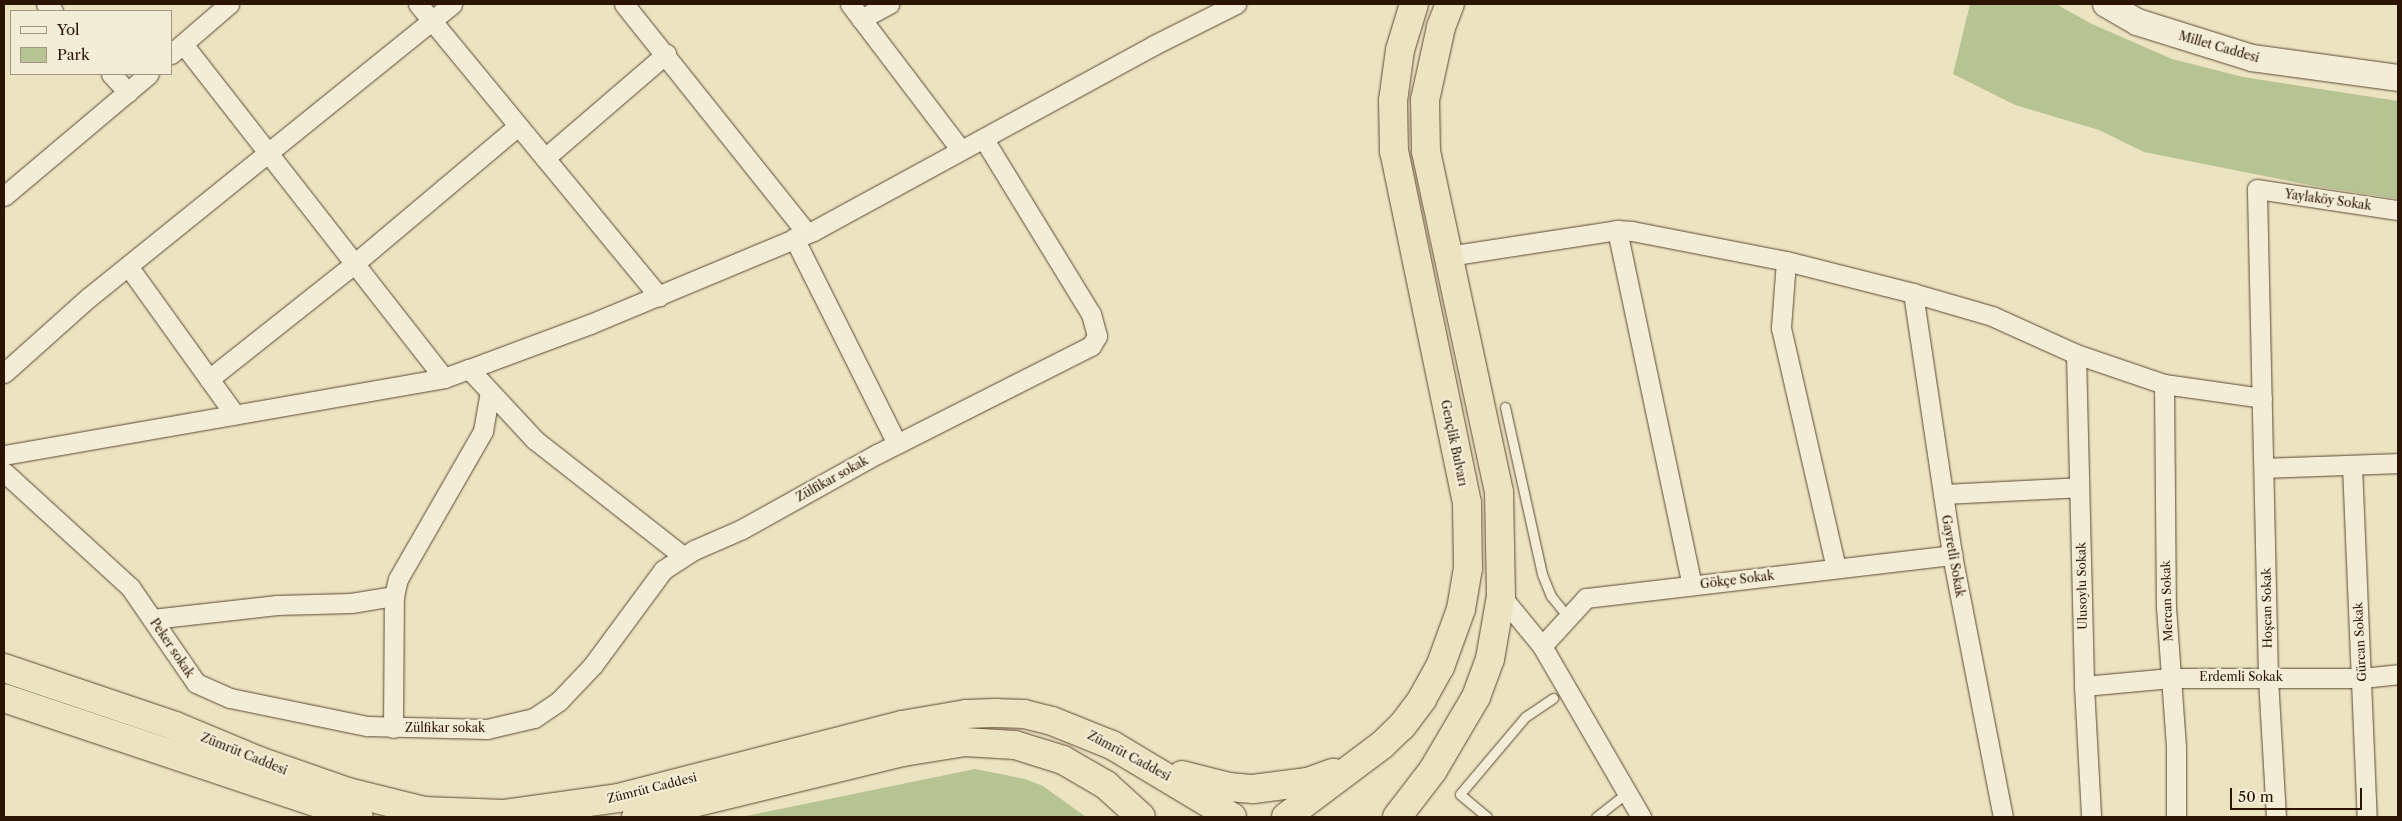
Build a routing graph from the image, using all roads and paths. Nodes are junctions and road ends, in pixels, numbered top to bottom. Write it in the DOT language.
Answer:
graph roads {
  1 [pos="229,4"];
  2 [pos="418,4"];
  3 [pos="452,4"];
  4 [pos="624,4"];
  5 [pos="850,4"];
  6 [pos="889,4"];
  7 [pos="1236,4"];
  8 [pos="1414,4"];
  9 [pos="1450,4"];
  10 [pos="2106,4"];
  11 [pos="861,19"];
  12 [pos="430,20"];
  13 [pos="177,49"];
  14 [pos="666,54"];
  15 [pos="112,75"];
  16 [pos="148,75"];
  17 [pos="2398,78"];
  18 [pos="128,92"];
  19 [pos="518,126"];
  20 [pos="983,138"];
  21 [pos="961,150"];
  22 [pos="266,153"];
  23 [pos="545,158"];
  24 [pos="2257,189"];
  25 [pos="4,196"];
  26 [pos="2398,210"];
  27 [pos="1617,230"];
  28 [pos="800,236"];
  29 [pos="1448,256"];
  30 [pos="1786,261"];
  31 [pos="354,264"];
  32 [pos="128,266"];
  33 [pos="1913,293"];
  34 [pos="659,296"];
  35 [pos="2076,354"];
  36 [pos="469,369"];
  37 [pos="4,373"];
  38 [pos="444,378"];
  39 [pos="209,379"];
  40 [pos="2164,384"];
  41 [pos="490,392"];
  42 [pos="2262,398"];
  43 [pos="1505,407"];
  44 [pos="235,415"];
  45 [pos="897,444"];
  46 [pos="4,455"];
  47 [pos="2398,463"];
  48 [pos="2352,466"];
  49 [pos="2264,468"];
  50 [pos="4,472"];
  51 [pos="2079,487"];
  52 [pos="1943,494"];
  53 [pos="683,556"];
  54 [pos="1952,556"];
  55 [pos="1836,568"];
  56 [pos="1692,585"];
  57 [pos="394,596"];
  58 [pos="1501,596"];
  59 [pos="1568,617"];
  60 [pos="152,619"];
  61 [pos="1542,646"];
  62 [pos="4,668"];
  63 [pos="2398,674"];
  64 [pos="2268,677"];
  65 [pos="2171,678"];
  66 [pos="2362,678"];
  67 [pos="2084,686"];
  68 [pos="4,698"];
  69 [pos="1553,698"];
  70 [pos="393,728"];
  71 [pos="1382,745"];
  72 [pos="1064,760"];
  73 [pos="1150,765"];
  74 [pos="1627,793"];
  75 [pos="1399,816"];
  76 [pos="359,817"];
  77 [pos="636,817"];
  78 [pos="1122,817"];
  79 [pos="1141,817"];
  80 [pos="1232,817"];
  81 [pos="1286,817"];
  82 [pos="1487,817"];
  83 [pos="1596,817"];
  84 [pos="1641,817"];
  85 [pos="2003,817"];
  86 [pos="2091,817"];
  87 [pos="2176,817"];
  88 [pos="2276,817"];
  89 [pos="2367,817"];
  1 -- 13 [label="street"];
  2 -- 12 [label="street"];
  3 -- 12 [label="street"];
  4 -- 14 [label="street"];
  5 -- 11 [label="street"];
  6 -- 11 [label="street"];
  7 -- 20 [label="street"];
  8 -- 71 [label="highway, Gençlik Bulvarı"];
  9 -- 29 [label="highway"];
  10 -- 17 [label="main road, Millet Caddesi"];
  11 -- 21 [label="street"];
  12 -- 19 [label="street"];
  12 -- 22 [label="street"];
  13 -- 22 [label="street"];
  14 -- 23 [label="street"];
  14 -- 28 [label="street"];
  15 -- 18 [label="street"];
  16 -- 18 [label="street"];
  18 -- 25 [label="street"];
  19 -- 23 [label="street"];
  19 -- 31 [label="street"];
  20 -- 21 [label="street"];
  20 -- 45 [label="street, Zülfikar sokak"];
  21 -- 28 [label="street"];
  22 -- 31 [label="street"];
  22 -- 32 [label="street"];
  23 -- 34 [label="street"];
  24 -- 26 [label="street, Yaylaköy Sokak"];
  24 -- 42 [label="street, Hoşcan Sokak"];
  27 -- 29 [label="street"];
  27 -- 30 [label="street"];
  27 -- 56 [label="street"];
  28 -- 34 [label="street"];
  28 -- 45 [label="street"];
  29 -- 58 [label="highway"];
  30 -- 33 [label="street"];
  30 -- 55 [label="street"];
  31 -- 38 [label="street"];
  31 -- 39 [label="street"];
  32 -- 37 [label="street"];
  32 -- 39 [label="street"];
  33 -- 35 [label="street"];
  33 -- 52 [label="street, Gayretli Sokak"];
  34 -- 36 [label="street"];
  35 -- 40 [label="street"];
  35 -- 51 [label="street, Ulusoylu Sokak"];
  36 -- 38 [label="street"];
  36 -- 41 [label="street"];
  38 -- 44 [label="street"];
  39 -- 44 [label="street"];
  40 -- 42 [label="street"];
  40 -- 65 [label="street, Mercan Sokak"];
  41 -- 53 [label="street"];
  41 -- 57 [label="street"];
  42 -- 49 [label="street, Hoşcan Sokak"];
  43 -- 59 [label="lane"];
  44 -- 46 [label="street"];
  45 -- 53 [label="street, Zülfikar sokak"];
  47 -- 48 [label="street"];
  48 -- 49 [label="street"];
  48 -- 66 [label="street, Gürcan Sokak"];
  49 -- 64 [label="street, Hoşcan Sokak"];
  50 -- 60 [label="street, Peker sokak"];
  51 -- 52 [label="street"];
  51 -- 67 [label="street, Ulusoylu Sokak"];
  52 -- 54 [label="street, Gayretli Sokak"];
  53 -- 70 [label="street, Zülfikar sokak"];
  54 -- 55 [label="street, Gökçe Sokak"];
  54 -- 85 [label="street, Gayretli Sokak"];
  55 -- 56 [label="street, Gökçe Sokak"];
  56 -- 59 [label="street, Gökçe Sokak"];
  57 -- 60 [label="street"];
  57 -- 70 [label="street"];
  58 -- 61 [label="street"];
  58 -- 75 [label="highway"];
  59 -- 61 [label="street, Gökçe Sokak"];
  60 -- 70 [label="street, Peker sokak"];
  61 -- 74 [label="street"];
  62 -- 73 [label="highway, Zümrüt Caddesi"];
  63 -- 66 [label="street, Erdemli Sokak"];
  64 -- 65 [label="street, Erdemli Sokak"];
  64 -- 66 [label="street, Erdemli Sokak"];
  64 -- 88 [label="street, Hoşcan Sokak"];
  65 -- 67 [label="street, Erdemli Sokak"];
  65 -- 87 [label="street, Mercan Sokak"];
  66 -- 89 [label="street, Gürcan Sokak"];
  67 -- 86 [label="street, Ulusoylu Sokak"];
  68 -- 76 [label="highway"];
  69 -- 82 [label="lane"];
  71 -- 73 [label="highway"];
  71 -- 81 [label="highway, Gençlik Bulvarı"];
  72 -- 77 [label="highway"];
  72 -- 78 [label="highway"];
  72 -- 79 [label="highway"];
  73 -- 80 [label="highway, Zümrüt Caddesi"];
  74 -- 83 [label="lane"];
  74 -- 84 [label="street"];
}
